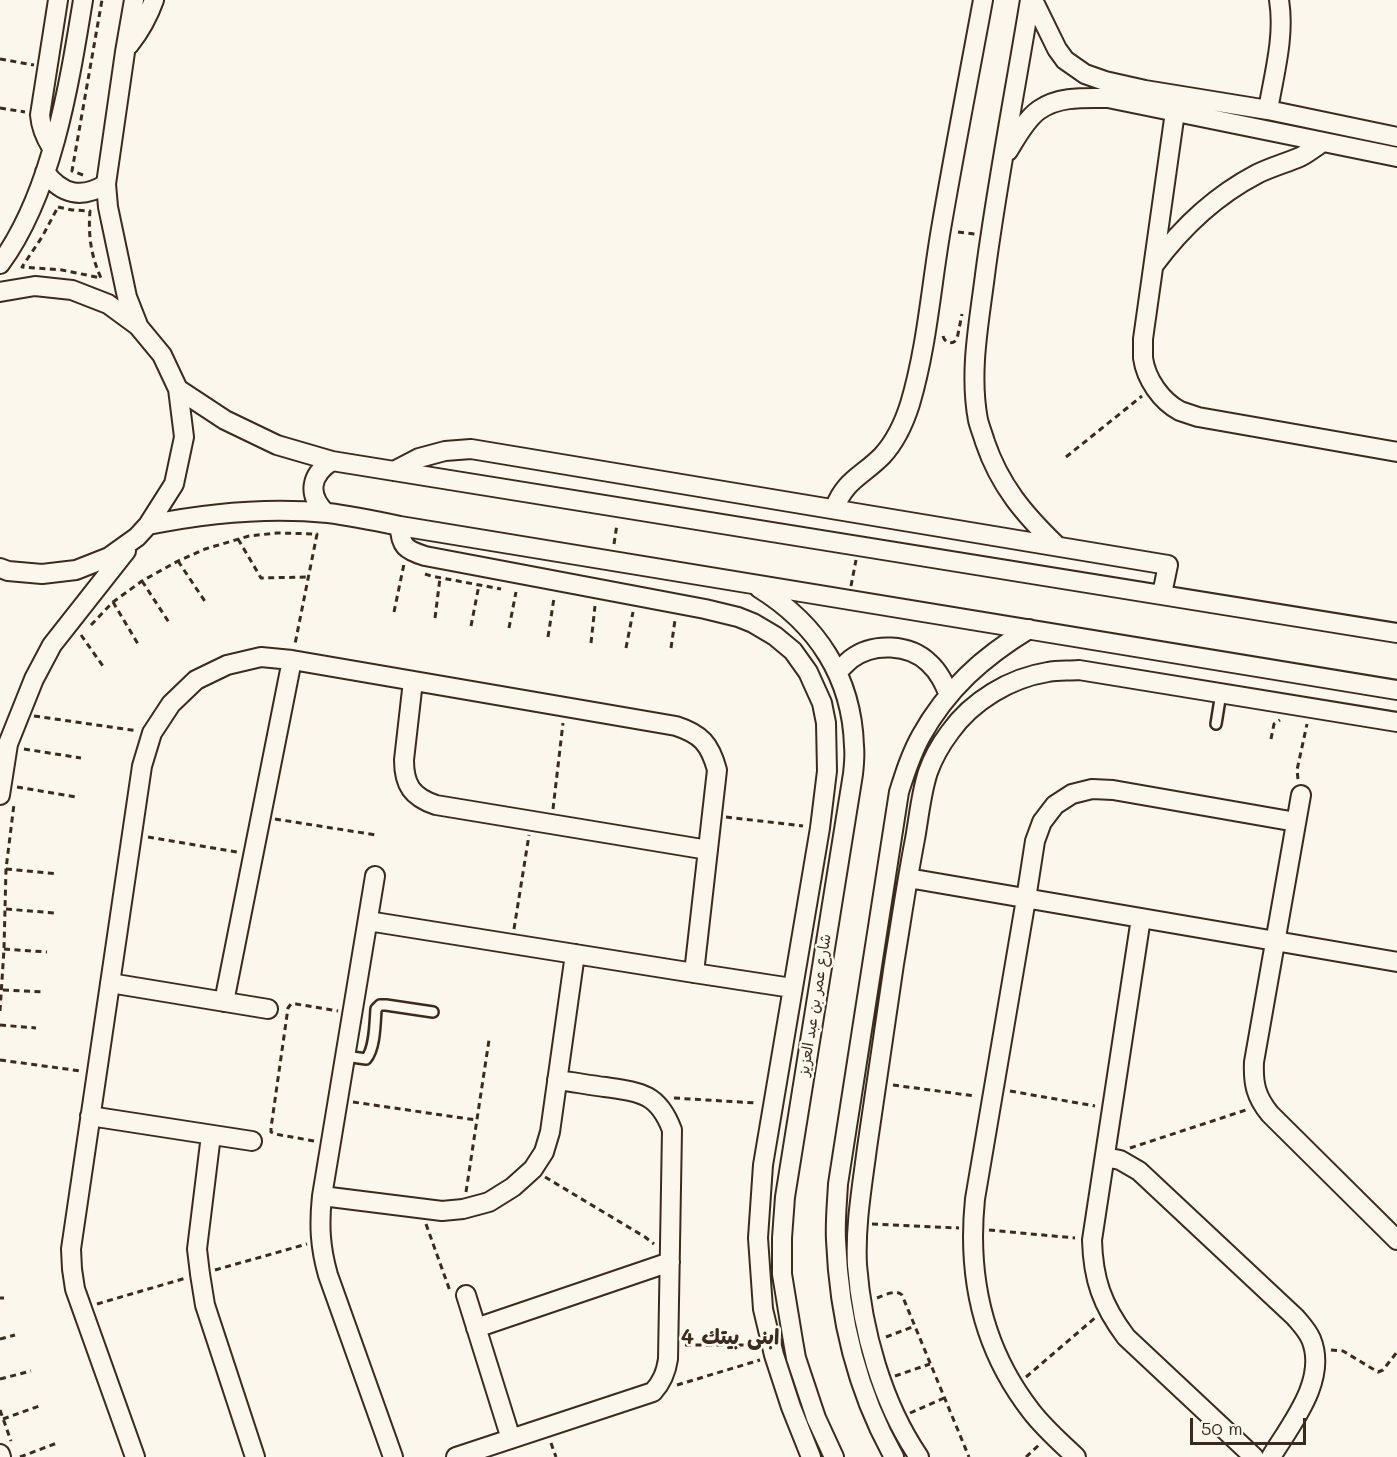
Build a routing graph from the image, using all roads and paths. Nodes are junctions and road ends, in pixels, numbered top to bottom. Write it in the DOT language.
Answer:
graph roads {
  1 [pos="58,0"];
  2 [pos="83,0"];
  3 [pos="102,0"];
  4 [pos="134,0"];
  5 [pos="154,0"];
  6 [pos="983,0"];
  7 [pos="1031,0"];
  8 [pos="1279,0"];
  9 [pos="124,52"];
  10 [pos="0,59"];
  11 [pos="48,68"];
  12 [pos="1268,110"];
  13 [pos="1175,112"];
  14 [pos="1397,137"];
  15 [pos="1323,142"];
  16 [pos="52,148"];
  17 [pos="1397,157"];
  18 [pos="1004,158"];
  19 [pos="45,172"];
  20 [pos="88,177"];
  21 [pos="106,184"];
  22 [pos="58,207"];
  23 [pos="941,229"];
  24 [pos="990,237"];
  25 [pos="0,264"];
  26 [pos="1153,266"];
  27 [pos="0,292"];
  28 [pos="962,313"];
  29 [pos="138,326"];
  30 [pos="943,334"];
  31 [pos="1154,386"];
  32 [pos="178,389"];
  33 [pos="1397,452"];
  34 [pos="1066,456"];
  35 [pos="332,461"];
  36 [pos="394,471"];
  37 [pos="620,507"];
  38 [pos="834,509"];
  39 [pos="326,513"];
  40 [pos="400,526"];
  41 [pos="142,531"];
  42 [pos="238,539"];
  43 [pos="859,546"];
  44 [pos="1057,546"];
  45 [pos="408,549"];
  46 [pos="611,560"];
  47 [pos="178,561"];
  48 [pos="0,568"];
  49 [pos="308,577"];
  50 [pos="440,578"];
  51 [pos="142,581"];
  52 [pos="753,583"];
  53 [pos="479,585"];
  54 [pos="516,592"];
  55 [pos="1162,594"];
  56 [pos="554,598"];
  57 [pos="849,600"];
  58 [pos="113,602"];
  59 [pos="206,603"];
  60 [pos="595,606"];
  61 [pos="394,612"];
  62 [pos="633,612"];
  63 [pos="435,618"];
  64 [pos="675,620"];
  65 [pos="170,624"];
  66 [pos="471,626"];
  67 [pos="89,627"];
  68 [pos="509,628"];
  69 [pos="1029,629"];
  70 [pos="1397,633"];
  71 [pos="548,637"];
  72 [pos="74,643"];
  73 [pos="591,643"];
  74 [pos="138,644"];
  75 [pos="626,648"];
  76 [pos="671,648"];
  77 [pos="292,660"];
  78 [pos="105,669"];
  79 [pos="1281,671"];
  80 [pos="837,672"];
  81 [pos="413,681"];
  82 [pos="1397,690"];
  83 [pos="1221,693"];
  84 [pos="949,695"];
  85 [pos="1275,702"];
  86 [pos="565,707"];
  87 [pos="36,708"];
  88 [pos="1397,722"];
  89 [pos="1216,724"];
  90 [pos="1307,724"];
  91 [pos="152,733"];
  92 [pos="4,740"];
  93 [pos="81,758"];
  94 [pos="22,759"];
  95 [pos="1298,770"];
  96 [pos="19,778"];
  97 [pos="8,791"];
  98 [pos="1301,795"];
  99 [pos="76,797"];
  100 [pos="713,816"];
  101 [pos="261,817"];
  102 [pos="531,821"];
  103 [pos="1296,822"];
  104 [pos="552,824"];
  105 [pos="819,833"];
  106 [pos="132,835"];
  107 [pos="376,835"];
  108 [pos="842,841"];
  109 [pos="708,850"];
  110 [pos="254,854"];
  111 [pos="6,869"];
  112 [pos="58,874"];
  113 [pos="375,876"];
  114 [pos="908,878"];
  115 [pos="1026,899"];
  116 [pos="6,909"];
  117 [pos="54,913"];
  118 [pos="1141,918"];
  119 [pos="368,921"];
  120 [pos="1275,941"];
  121 [pos="512,944"];
  122 [pos="4,949"];
  123 [pos="47,952"];
  124 [pos="574,954"];
  125 [pos="1397,962"];
  126 [pos="693,973"];
  127 [pos="110,983"];
  128 [pos="792,988"];
  129 [pos="2,990"];
  130 [pos="43,992"];
  131 [pos="224,1002"];
  132 [pos="268,1009"];
  133 [pos="0,1011"];
  134 [pos="433,1012"];
  135 [pos="865,1012"];
  136 [pos="352,1013"];
  137 [pos="886,1015"];
  138 [pos="0,1025"];
  139 [pos="36,1028"];
  140 [pos="489,1040"];
  141 [pos="345,1056"];
  142 [pos="0,1060"];
  143 [pos="97,1073"];
  144 [pos="557,1080"];
  145 [pos="876,1083"];
  146 [pos="993,1093"];
  147 [pos="648,1097"];
  148 [pos="338,1100"];
  149 [pos="774,1104"];
  150 [pos="1262,1104"];
  151 [pos="1111,1109"];
  152 [pos="90,1116"];
  153 [pos="476,1120"];
  154 [pos="212,1135"];
  155 [pos="252,1141"];
  156 [pos="331,1144"];
  157 [pos="1105,1157"];
  158 [pos="763,1165"];
  159 [pos="789,1168"];
  160 [pos="533,1170"];
  161 [pos="322,1196"];
  162 [pos="420,1208"];
  163 [pos="463,1209"];
  164 [pos="320,1240"];
  165 [pos="1397,1240"];
  166 [pos="670,1262"];
  167 [pos="200,1274"];
  168 [pos="466,1295"];
  169 [pos="861,1304"];
  170 [pos="81,1308"];
  171 [pos="1106,1308"];
  172 [pos="915,1326"];
  173 [pos="476,1328"];
  174 [pos="15,1335"];
  175 [pos="0,1339"];
  176 [pos="793,1341"];
  177 [pos="869,1343"];
  178 [pos="668,1345"];
  179 [pos="773,1351"];
  180 [pos="1397,1352"];
  181 [pos="1315,1354"];
  182 [pos="930,1364"];
  183 [pos="30,1371"];
  184 [pos="0,1379"];
  185 [pos="881,1381"];
  186 [pos="1014,1388"];
  187 [pos="652,1392"];
  188 [pos="944,1398"];
  189 [pos="42,1405"];
  190 [pos="0,1410"];
  191 [pos="897,1418"];
  192 [pos="3,1419"];
  193 [pos="511,1439"];
  194 [pos="57,1443"];
  195 [pos="5,1453"];
  196 [pos="20,1457"];
  197 [pos="135,1457"];
  198 [pos="255,1457"];
  199 [pos="393,1457"];
  200 [pos="456,1457"];
  201 [pos="812,1457"];
  202 [pos="834,1457"];
  203 [pos="894,1457"];
  204 [pos="920,1457"];
  205 [pos="969,1457"];
  206 [pos="1076,1457"];
  207 [pos="1254,1457"];
  208 [pos="1271,1457"];
  1 -- 11 [label="street"];
  2 -- 16 [label="street"];
  3 -- 20 [label="path"];
  4 -- 9 [label="street"];
  5 -- 9 [label="street"];
  6 -- 23 [label="street"];
  7 -- 12 [label="street"];
  7 -- 18 [label="street"];
  8 -- 12 [label="street"];
  9 -- 21 [label="street"];
  10 -- 11 [label="path"];
  11 -- 16 [label="street"];
  12 -- 14 [label="street"];
  13 -- 15 [label="street"];
  13 -- 18 [label="street"];
  13 -- 26 [label="street"];
  15 -- 17 [label="street"];
  15 -- 26 [label="street"];
  16 -- 19 [label="street"];
  18 -- 24 [label="street"];
  19 -- 21 [label="street"];
  19 -- 25 [label="street"];
  21 -- 29 [label="street"];
  22 -- 22 [label="path"];
  23 -- 24 [label="path"];
  23 -- 38 [label="street"];
  24 -- 44 [label="street"];
  26 -- 31 [label="street"];
  27 -- 29 [label="street"];
  28 -- 30 [label="path"];
  29 -- 32 [label="street"];
  31 -- 33 [label="street"];
  31 -- 34 [label="path"];
  32 -- 35 [label="street"];
  32 -- 41 [label="street"];
  35 -- 36 [label="street"];
  35 -- 39 [label="street"];
  36 -- 37 [label="street"];
  36 -- 38 [label="street"];
  37 -- 43 [label="street"];
  37 -- 46 [label="path"];
  38 -- 44 [label="street"];
  39 -- 40 [label="street"];
  39 -- 41 [label="street"];
  40 -- 45 [label="street"];
  40 -- 46 [label="street"];
  41 -- 48 [label="street"];
  41 -- 92 [label="street"];
  42 -- 47 [label="path"];
  42 -- 49 [label="path"];
  42 -- 49 [label="path"];
  43 -- 55 [label="street"];
  43 -- 57 [label="path"];
  44 -- 55 [label="street"];
  45 -- 61 [label="path"];
  45 -- 105 [label="street"];
  46 -- 52 [label="street"];
  47 -- 51 [label="path"];
  47 -- 59 [label="path"];
  49 -- 77 [label="path"];
  50 -- 63 [label="path"];
  51 -- 58 [label="path"];
  51 -- 65 [label="path"];
  52 -- 57 [label="street"];
  52 -- 80 [label="street, شارع عمر بن عبد العزيز"];
  53 -- 66 [label="path"];
  54 -- 68 [label="path"];
  55 -- 70 [label="street"];
  56 -- 71 [label="path"];
  57 -- 69 [label="street"];
  58 -- 67 [label="path"];
  58 -- 74 [label="path"];
  60 -- 73 [label="path"];
  62 -- 75 [label="path"];
  64 -- 76 [label="path"];
  69 -- 79 [label="street"];
  69 -- 84 [label="street"];
  72 -- 78 [label="path"];
  77 -- 81 [label="street"];
  77 -- 91 [label="street"];
  77 -- 101 [label="street"];
  79 -- 82 [label="street"];
  79 -- 85 [label="street"];
  80 -- 84 [label="street"];
  80 -- 108 [label="street, شارع عمر بن عبد العزيز"];
  81 -- 86 [label="street"];
  81 -- 102 [label="street"];
  83 -- 85 [label="street"];
  83 -- 89 [label="lane"];
  83 -- 114 [label="street"];
  84 -- 135 [label="street"];
  85 -- 88 [label="street"];
  86 -- 100 [label="street"];
  86 -- 104 [label="path"];
  87 -- 91 [label="path"];
  90 -- 95 [label="path"];
  91 -- 106 [label="street"];
  92 -- 97 [label="street"];
  93 -- 94 [label="path"];
  96 -- 97 [label="path"];
  97 -- 99 [label="path"];
  97 -- 111 [label="path"];
  98 -- 103 [label="street"];
  100 -- 105 [label="path"];
  100 -- 109 [label="street"];
  101 -- 107 [label="path"];
  101 -- 110 [label="street"];
  102 -- 104 [label="street"];
  102 -- 121 [label="path"];
  103 -- 115 [label="street"];
  103 -- 120 [label="street"];
  104 -- 109 [label="street"];
  105 -- 108 [label="street"];
  105 -- 128 [label="street"];
  106 -- 110 [label="path"];
  106 -- 127 [label="street"];
  108 -- 159 [label="street, شارع عمر بن عبد العزيز"];
  109 -- 126 [label="street"];
  110 -- 131 [label="street"];
  111 -- 112 [label="path"];
  111 -- 116 [label="path"];
  113 -- 119 [label="street"];
  114 -- 115 [label="street"];
  114 -- 137 [label="street"];
  115 -- 118 [label="street"];
  115 -- 146 [label="street"];
  116 -- 117 [label="path"];
  116 -- 122 [label="path"];
  118 -- 120 [label="street"];
  118 -- 151 [label="street"];
  119 -- 121 [label="street"];
  119 -- 136 [label="street"];
  120 -- 125 [label="street"];
  120 -- 150 [label="street"];
  121 -- 124 [label="street"];
  122 -- 123 [label="path"];
  122 -- 129 [label="path"];
  124 -- 126 [label="street"];
  124 -- 144 [label="street"];
  126 -- 128 [label="street"];
  127 -- 131 [label="street"];
  127 -- 143 [label="street"];
  128 -- 149 [label="street"];
  129 -- 130 [label="path"];
  129 -- 133 [label="path"];
  131 -- 132 [label="street"];
  134 -- 141 [label="lane"];
  135 -- 137 [label="street"];
  135 -- 203 [label="street"];
  136 -- 141 [label="street"];
  136 -- 156 [label="path"];
  137 -- 145 [label="street"];
  138 -- 139 [label="path"];
  140 -- 153 [label="path"];
  141 -- 148 [label="street"];
  142 -- 143 [label="path"];
  143 -- 152 [label="street"];
  144 -- 147 [label="street"];
  144 -- 160 [label="street"];
  145 -- 146 [label="path"];
  145 -- 169 [label="street"];
  146 -- 151 [label="path"];
  146 -- 186 [label="street"];
  147 -- 149 [label="path"];
  147 -- 166 [label="street"];
  148 -- 153 [label="path"];
  148 -- 156 [label="street"];
  149 -- 158 [label="street"];
  150 -- 157 [label="path"];
  150 -- 165 [label="street"];
  151 -- 157 [label="street"];
  152 -- 154 [label="street"];
  152 -- 170 [label="street"];
  153 -- 163 [label="path"];
  154 -- 155 [label="street"];
  154 -- 167 [label="street"];
  156 -- 161 [label="street"];
  157 -- 171 [label="street"];
  157 -- 181 [label="street"];
  158 -- 159 [label="street"];
  158 -- 179 [label="street"];
  159 -- 176 [label="street, شارع عمر بن عبد العزيز"];
  160 -- 163 [label="street"];
  160 -- 166 [label="path"];
  161 -- 162 [label="street"];
  161 -- 164 [label="street"];
  162 -- 163 [label="street"];
  162 -- 168 [label="path"];
  164 -- 167 [label="path"];
  164 -- 199 [label="street"];
  166 -- 173 [label="street"];
  166 -- 178 [label="street"];
  167 -- 170 [label="path"];
  167 -- 198 [label="street"];
  168 -- 173 [label="street"];
  169 -- 172 [label="path"];
  169 -- 177 [label="street"];
  170 -- 197 [label="street"];
  171 -- 186 [label="path"];
  171 -- 207 [label="street"];
  172 -- 177 [label="path"];
  172 -- 182 [label="path"];
  173 -- 193 [label="street"];
  174 -- 175 [label="path"];
  176 -- 179 [label="street"];
  176 -- 202 [label="street, شارع عمر بن عبد العزيز"];
  177 -- 185 [label="street"];
  178 -- 179 [label="path"];
  178 -- 187 [label="street"];
  179 -- 187 [label="path"];
  179 -- 201 [label="street"];
  180 -- 181 [label="path"];
  181 -- 208 [label="street"];
  182 -- 185 [label="path"];
  182 -- 188 [label="path"];
  183 -- 184 [label="path"];
  185 -- 191 [label="street"];
  186 -- 206 [label="street"];
  187 -- 193 [label="street"];
  188 -- 191 [label="path"];
  188 -- 205 [label="path"];
  189 -- 192 [label="path"];
  190 -- 192 [label="path"];
  191 -- 204 [label="street"];
  192 -- 195 [label="path"];
  193 -- 200 [label="street"];
  194 -- 196 [label="path"];
}
